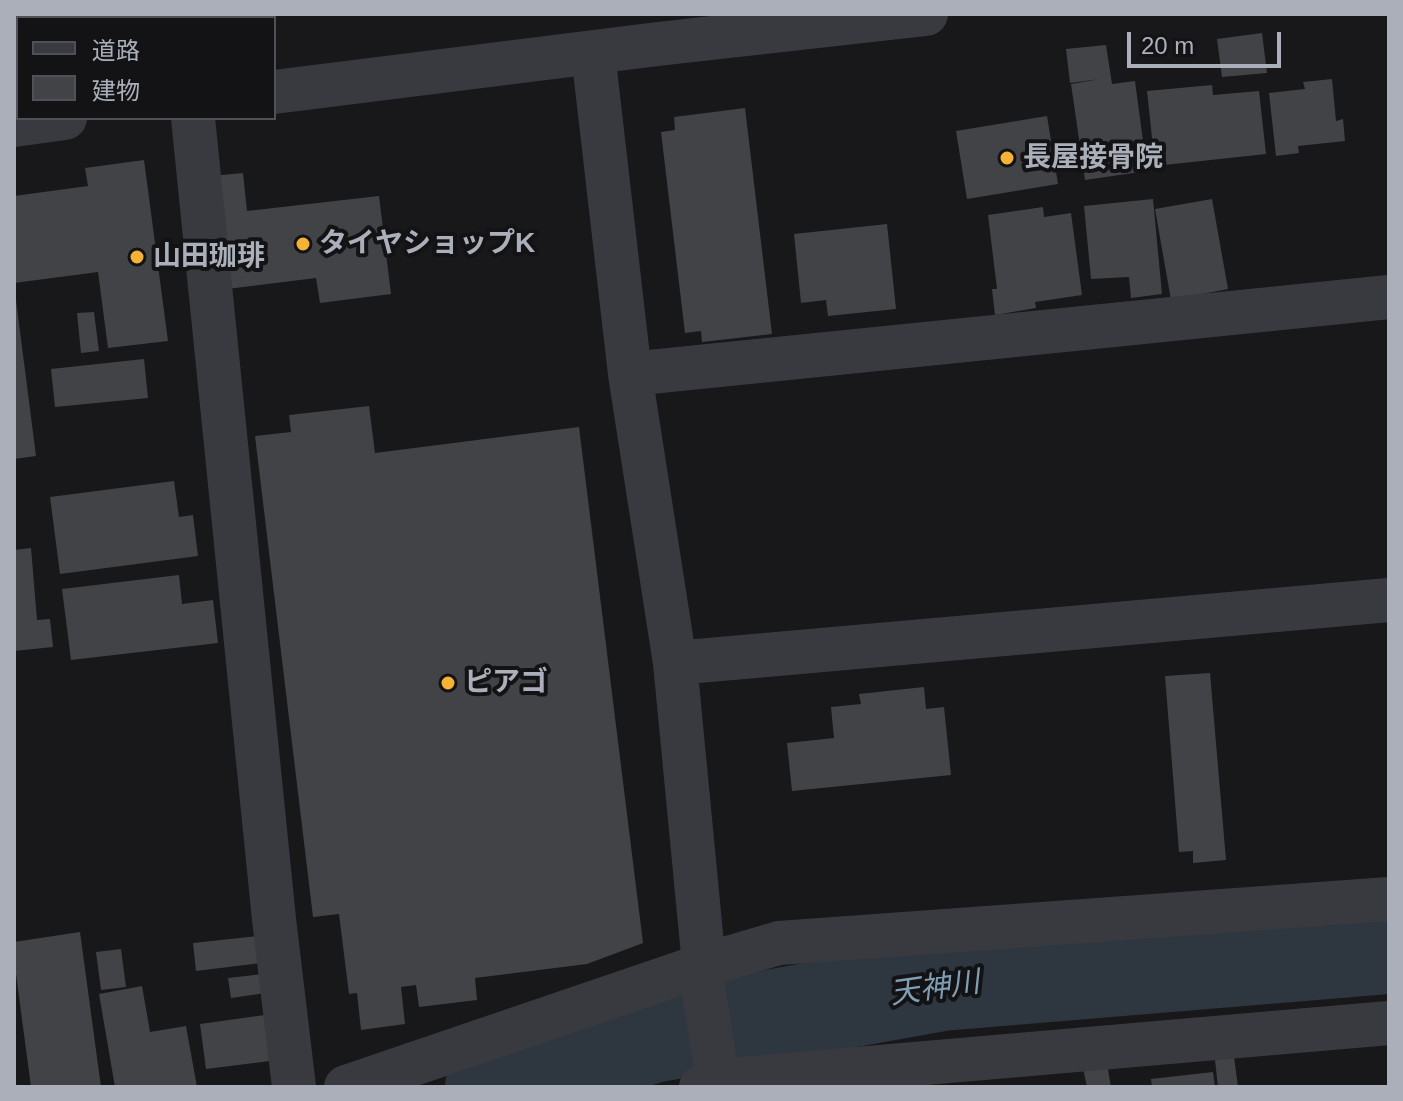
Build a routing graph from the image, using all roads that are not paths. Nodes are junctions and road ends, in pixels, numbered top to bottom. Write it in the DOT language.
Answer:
graph roads {
  1 [pos="926,14"];
  2 [pos="656,29"];
  3 [pos="593,53"];
  4 [pos="276,92"];
  5 [pos="50,120"];
  6 [pos="193,120"];
  7 [pos="14,125"];
  8 [pos="1389,297"];
  9 [pos="630,374"];
  10 [pos="1389,600"];
  11 [pos="675,663"];
  12 [pos="1389,899"];
  13 [pos="703,973"];
  14 [pos="1389,1023"];
  15 [pos="714,1080"];
  16 [pos="294,1087"];
  17 [pos="346,1087"];
  1 -- 2 [label="street"];
  2 -- 3 [label="street"];
  3 -- 4 [label="street"];
  3 -- 9 [label="street"];
  5 -- 7 [label="street"];
  6 -- 16 [label="street"];
  8 -- 9 [label="street"];
  9 -- 11 [label="street"];
  10 -- 11 [label="street"];
  11 -- 13 [label="street"];
  12 -- 13 [label="street"];
  13 -- 15 [label="street"];
  13 -- 17 [label="street"];
  14 -- 15 [label="street"];
}
